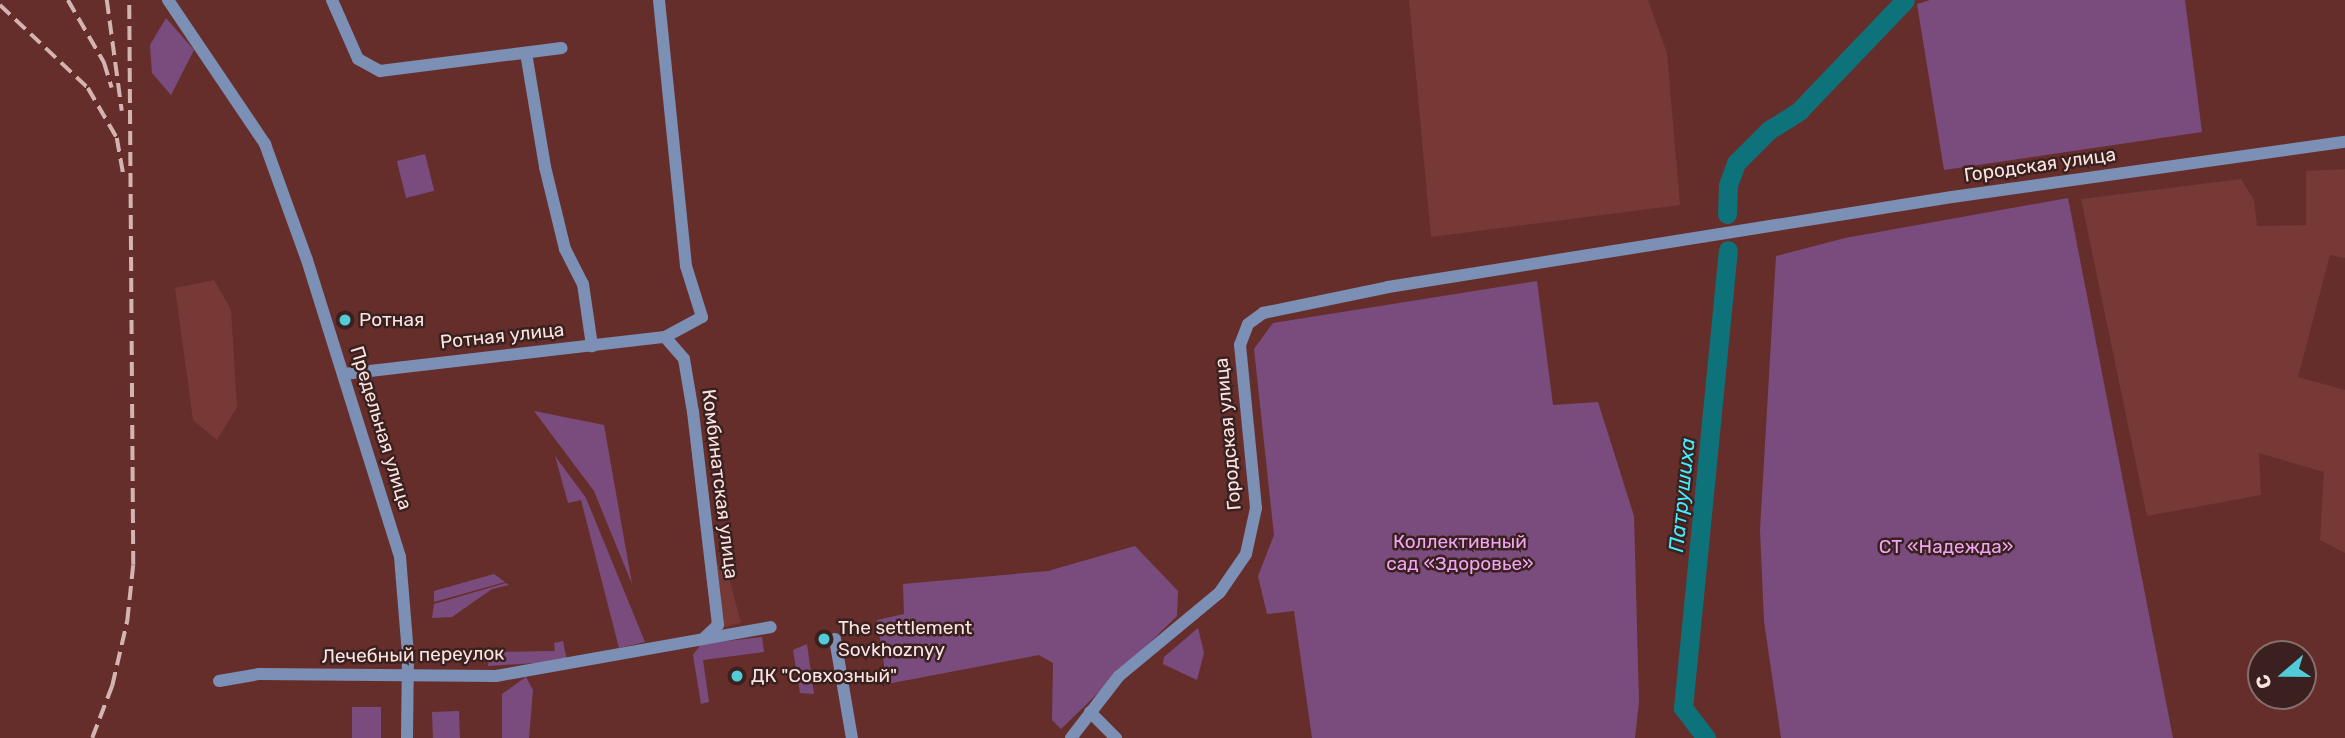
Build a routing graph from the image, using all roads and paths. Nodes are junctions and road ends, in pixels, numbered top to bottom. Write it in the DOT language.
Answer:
graph roads {
  1 [pos="169,0"];
  2 [pos="332,0"];
  3 [pos="659,0"];
  4 [pos="562,48"];
  5 [pos="526,53"];
  6 [pos="2345,142"];
  7 [pos="665,337"];
  8 [pos="592,346"];
  9 [pos="344,374"];
  10 [pos="771,627"];
  11 [pos="705,637"];
  12 [pos="835,639"];
  13 [pos="408,676"];
  14 [pos="219,681"];
  15 [pos="1090,712"];
  16 [pos="407,738"];
  17 [pos="852,738"];
  18 [pos="1071,738"];
  19 [pos="1116,738"];
  1 -- 9 [label="street, Предельная улица"];
  2 -- 5 [label="street"];
  3 -- 7 [label="street"];
  4 -- 5 [label="street"];
  5 -- 8 [label="street"];
  6 -- 15 [label="street, Городская улица"];
  7 -- 8 [label="street, Ротная улица"];
  7 -- 11 [label="street, Комбинатская улица"];
  8 -- 9 [label="street, Ротная улица"];
  9 -- 13 [label="street, Предельная улица"];
  10 -- 11 [label="street, Лечебный переулок"];
  11 -- 13 [label="street, Лечебный переулок"];
  12 -- 17 [label="street"];
  13 -- 14 [label="street, Лечебный переулок"];
  13 -- 16 [label="street, Предельная улица"];
  15 -- 18 [label="street, Городская улица"];
  15 -- 19 [label="street"];
}
